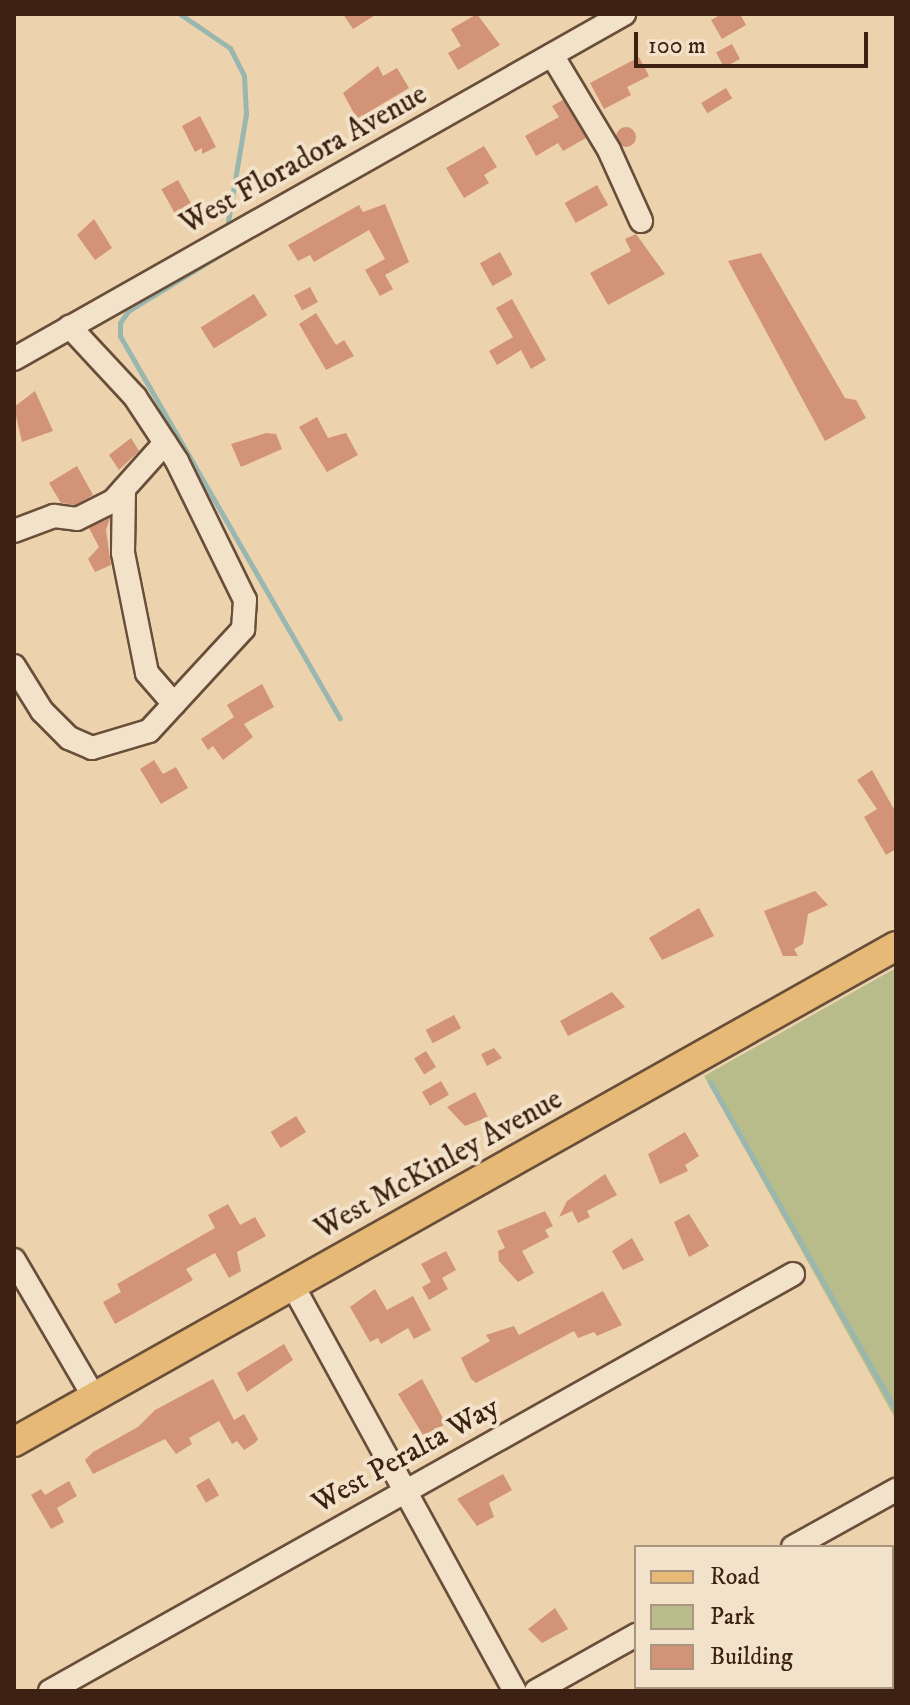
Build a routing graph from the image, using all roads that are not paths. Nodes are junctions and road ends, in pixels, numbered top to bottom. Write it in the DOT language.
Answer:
graph roads {
  1 [pos="624,14"];
  2 [pos="552,55"];
  3 [pos="641,221"];
  4 [pos="70,327"];
  5 [pos="14,359"];
  6 [pos="165,443"];
  7 [pos="124,489"];
  8 [pos="14,531"];
  9 [pos="14,666"];
  10 [pos="174,704"];
  11 [pos="896,946"];
  12 [pos="14,1260"];
  13 [pos="793,1274"];
  14 [pos="293,1286"];
  15 [pos="94,1397"];
  16 [pos="14,1442"];
  17 [pos="896,1490"];
  18 [pos="404,1491"];
  19 [pos="797,1545"];
  20 [pos="634,1636"];
  21 [pos="50,1691"];
  22 [pos="515,1691"];
  23 [pos="536,1691"];
  1 -- 2 [label="street, West Floradora Avenue"];
  2 -- 3 [label="street"];
  2 -- 4 [label="street, West Floradora Avenue"];
  4 -- 5 [label="street, West Floradora Avenue"];
  4 -- 6 [label="street"];
  6 -- 7 [label="street"];
  6 -- 10 [label="street"];
  7 -- 8 [label="street"];
  7 -- 10 [label="street"];
  9 -- 10 [label="street"];
  11 -- 14 [label="main road, West McKinley Avenue"];
  12 -- 15 [label="street"];
  13 -- 18 [label="street, West Peralta Way"];
  14 -- 15 [label="main road, West McKinley Avenue"];
  14 -- 18 [label="street"];
  15 -- 16 [label="main road, West McKinley Avenue"];
  17 -- 19 [label="street"];
  18 -- 21 [label="street, West Peralta Way"];
  18 -- 22 [label="street"];
  20 -- 23 [label="street"];
}
